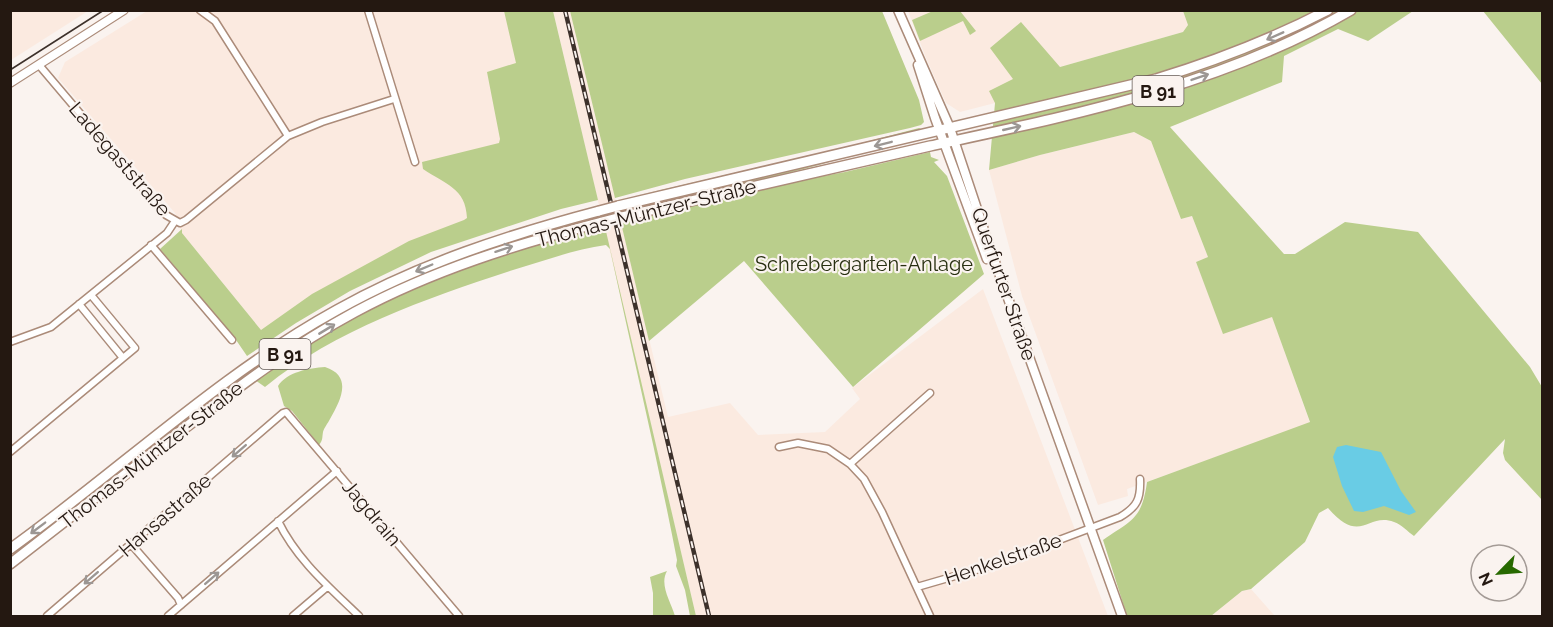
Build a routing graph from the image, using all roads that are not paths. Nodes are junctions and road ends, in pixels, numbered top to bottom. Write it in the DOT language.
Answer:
graph roads {
  1 [pos="124,10"];
  2 [pos="200,10"];
  3 [pos="368,10"];
  4 [pos="898,10"];
  5 [pos="1328,10"];
  6 [pos="1351,10"];
  7 [pos="912,42"];
  8 [pos="39,65"];
  9 [pos="10,83"];
  10 [pos="394,99"];
  11 [pos="950,128"];
  12 [pos="940,130"];
  13 [pos="288,136"];
  14 [pos="950,142"];
  15 [pos="414,162"];
  16 [pos="175,221"];
  17 [pos="151,245"];
  18 [pos="91,295"];
  19 [pos="79,304"];
  20 [pos="232,340"];
  21 [pos="10,342"];
  22 [pos="123,358"];
  23 [pos="930,393"];
  24 [pos="283,413"];
  25 [pos="779,447"];
  26 [pos="10,452"];
  27 [pos="850,464"];
  28 [pos="337,471"];
  29 [pos="1140,479"];
  30 [pos="278,521"];
  31 [pos="1089,529"];
  32 [pos="131,544"];
  33 [pos="10,549"];
  34 [pos="10,564"];
  35 [pos="327,587"];
  36 [pos="917,587"];
  37 [pos="182,605"];
  38 [pos="46,616"];
  39 [pos="170,616"];
  40 [pos="293,616"];
  41 [pos="359,616"];
  42 [pos="459,616"];
  43 [pos="930,616"];
  44 [pos="1122,616"];
  1 -- 8 [label="street"];
  2 -- 13 [label="street"];
  3 -- 10 [label="street"];
  4 -- 7 [label="main road, Querfurter Straße"];
  5 -- 11 [label="main road, Thomas-Müntzer-Straße / B 91, one-way"];
  14 -- 6 [label="main road, Thomas-Müntzer-Straße / B 91, one-way"];
  7 -- 11 [label="main road, Querfurter Straße"];
  7 -- 12 [label="main road, Querfurter Straße"];
  8 -- 9 [label="street"];
  8 -- 16 [label="street, Ladegaststraße"];
  10 -- 13 [label="street, Ladegaststraße"];
  10 -- 15 [label="street"];
  11 -- 12 [label="main road, Thomas-Müntzer-Straße / B 91"];
  11 -- 14 [label="main road, Querfurter Straße"];
  12 -- 14 [label="main road, Querfurter Straße"];
  12 -- 33 [label="main road, Thomas-Müntzer-Straße / B 91, one-way, bridge"];
  13 -- 16 [label="street, Ladegaststraße"];
  14 -- 31 [label="main road, Querfurter Straße"];
  34 -- 14 [label="main road, Thomas-Müntzer-Straße / B 91, one-way, bridge"];
  16 -- 17 [label="street"];
  17 -- 18 [label="street"];
  17 -- 20 [label="street"];
  18 -- 19 [label="street"];
  18 -- 22 [label="street"];
  19 -- 21 [label="street"];
  19 -- 22 [label="street"];
  22 -- 26 [label="street"];
  23 -- 27 [label="street"];
  24 -- 28 [label="street, Jagdrain"];
  24 -- 32 [label="street, Hansastraße, one-way"];
  25 -- 27 [label="street"];
  27 -- 36 [label="street"];
  28 -- 30 [label="street"];
  28 -- 42 [label="street, Jagdrain"];
  29 -- 31 [label="street"];
  30 -- 35 [label="street"];
  37 -- 30 [label="street, one-way"];
  31 -- 36 [label="street, Henkelstraße"];
  31 -- 44 [label="main road, Querfurter Straße"];
  32 -- 37 [label="street"];
  32 -- 38 [label="street, Hansastraße, one-way"];
  35 -- 40 [label="street"];
  35 -- 41 [label="street"];
  36 -- 43 [label="street"];
  37 -- 39 [label="street"];
}
